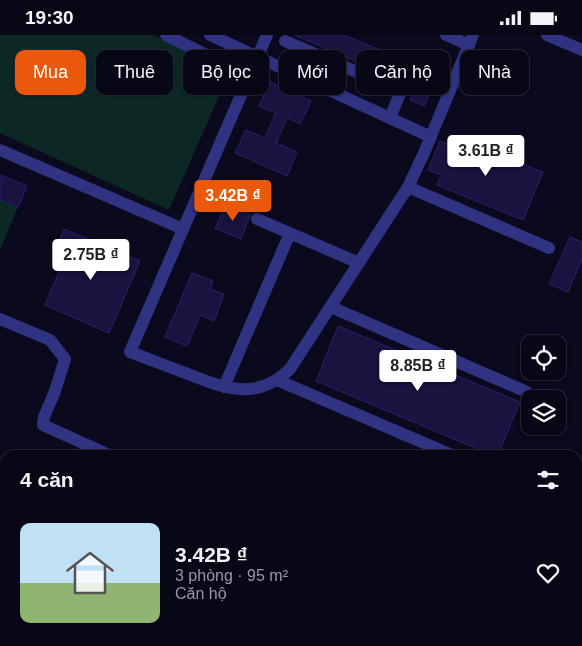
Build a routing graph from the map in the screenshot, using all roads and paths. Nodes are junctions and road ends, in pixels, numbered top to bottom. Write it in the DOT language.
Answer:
graph roads {
  1 [pos="166,35"];
  2 [pos="210,35"];
  3 [pos="267,35"];
  4 [pos="446,35"];
  5 [pos="548,35"];
  6 [pos="471,40"];
  7 [pos="285,41"];
  8 [pos="197,50"];
  9 [pos="241,50"];
  10 [pos="260,50"];
  11 [pos="582,50"];
  12 [pos="269,63"];
  13 [pos="242,95"];
  14 [pos="390,118"];
  15 [pos="431,137"];
  16 [pos="0,150"];
  17 [pos="408,187"];
  18 [pos="257,219"];
  19 [pos="183,229"];
  20 [pos="290,233"];
  21 [pos="549,248"];
  22 [pos="359,263"];
  23 [pos="330,307"];
  24 [pos="0,319"];
  25 [pos="277,380"];
  26 [pos="224,387"];
  27 [pos="522,390"];
  28 [pos="98,450"];
  29 [pos="440,450"];
  1 -- 8 [label="street"];
  2 -- 9 [label="street"];
  3 -- 10 [label="street"];
  4 -- 6 [label="street"];
  5 -- 11 [label="street"];
  6 -- 15 [label="street"];
  7 -- 14 [label="street"];
  12 -- 14 [label="street"];
  13 -- 19 [label="street"];
  14 -- 15 [label="street"];
  15 -- 17 [label="street"];
  16 -- 19 [label="street"];
  17 -- 21 [label="street"];
  17 -- 22 [label="street"];
  18 -- 20 [label="street"];
  19 -- 26 [label="street"];
  20 -- 22 [label="street"];
  20 -- 26 [label="street"];
  22 -- 23 [label="street"];
  23 -- 25 [label="street"];
  23 -- 27 [label="street"];
  24 -- 28 [label="street"];
  25 -- 26 [label="street"];
  25 -- 29 [label="street"];
}
